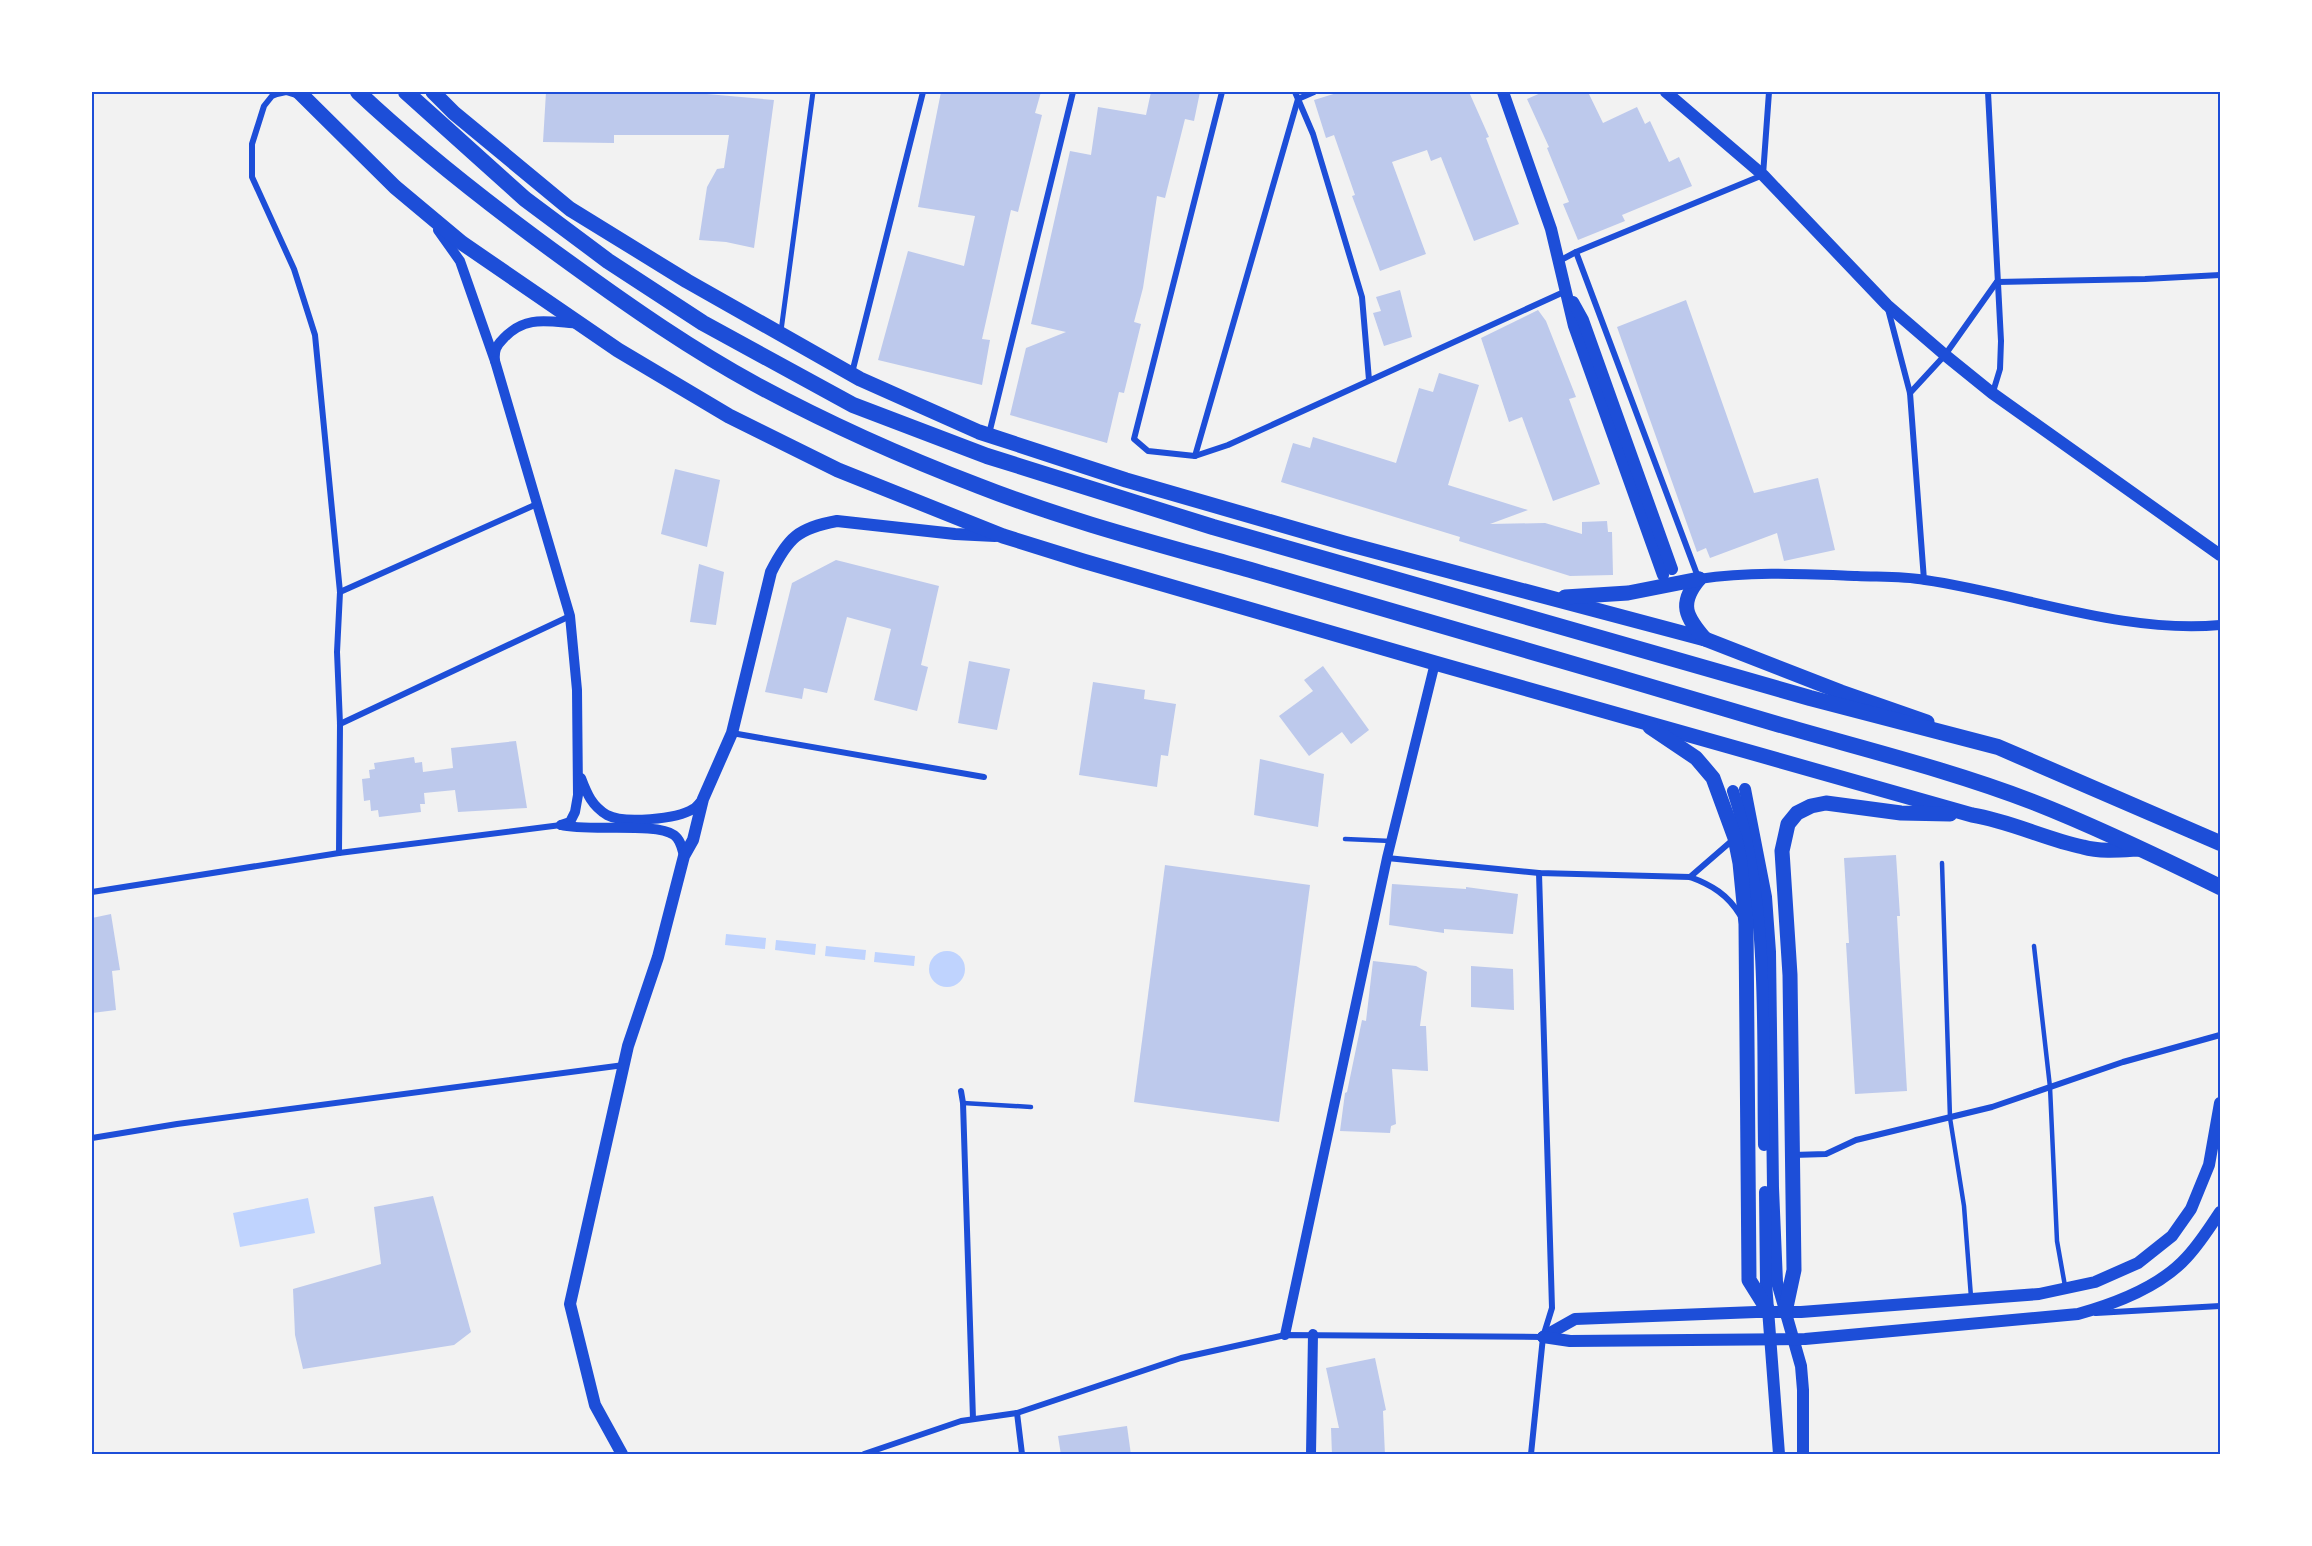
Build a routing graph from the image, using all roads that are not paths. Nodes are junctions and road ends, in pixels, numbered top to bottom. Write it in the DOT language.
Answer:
graph roads {
  1 [pos="358,92"];
  2 [pos="406,92"];
  3 [pos="433,92"];
  4 [pos="441,92"];
  5 [pos="813,92"];
  6 [pos="923,92"];
  7 [pos="1073,92"];
  8 [pos="1222,92"];
  9 [pos="1294,92"];
  10 [pos="1314,92"];
  11 [pos="1503,92"];
  12 [pos="1666,92"];
  13 [pos="1769,92"];
  14 [pos="1988,92"];
  15 [pos="302,95"];
  16 [pos="1298,99"];
  17 [pos="454,114"];
  18 [pos="1763,175"];
  19 [pos="395,187"];
  20 [pos="1576,252"];
  21 [pos="1558,261"];
  22 [pos="2220,275"];
  23 [pos="1997,282"];
  24 [pos="1566,291"];
  25 [pos="1887,305"];
  26 [pos="583,324"];
  27 [pos="781,333"];
  28 [pos="1945,355"];
  29 [pos="495,361"];
  30 [pos="852,374"];
  31 [pos="1369,380"];
  32 [pos="1910,393"];
  33 [pos="1992,393"];
  34 [pos="989,435"];
  35 [pos="1195,456"];
  36 [pos="537,504"];
  37 [pos="1003,536"];
  38 [pos="2220,555"];
  39 [pos="1668,572"];
  40 [pos="1699,579"];
  41 [pos="1924,580"];
  42 [pos="340,592"];
  43 [pos="1550,598"];
  44 [pos="570,616"];
  45 [pos="2220,626"];
  46 [pos="1705,639"];
  47 [pos="1435,663"];
  48 [pos="1643,722"];
  49 [pos="340,724"];
  50 [pos="732,733"];
  51 [pos="1998,747"];
  52 [pos="579,769"];
  53 [pos="984,777"];
  54 [pos="1739,790"];
  55 [pos="703,799"];
  56 [pos="1972,814"];
  57 [pos="561,825"];
  58 [pos="1735,838"];
  59 [pos="1345,839"];
  60 [pos="1391,841"];
  61 [pos="2220,843"];
  62 [pos="2139,849"];
  63 [pos="339,853"];
  64 [pos="684,856"];
  65 [pos="1387,858"];
  66 [pos="1942,863"];
  67 [pos="1539,873"];
  68 [pos="1690,877"];
  69 [pos="2220,887"];
  70 [pos="92,892"];
  71 [pos="1746,924"];
  72 [pos="2034,946"];
  73 [pos="2220,1035"];
  74 [pos="624,1065"];
  75 [pos="2050,1088"];
  76 [pos="961,1091"];
  77 [pos="963,1102"];
  78 [pos="2220,1103"];
  79 [pos="1031,1107"];
  80 [pos="1950,1118"];
  81 [pos="92,1138"];
  82 [pos="1793,1155"];
  83 [pos="2220,1212"];
  84 [pos="2065,1289"];
  85 [pos="1971,1300"];
  86 [pos="2220,1306"];
  87 [pos="1777,1312"];
  88 [pos="2078,1314"];
  89 [pos="1284,1335"];
  90 [pos="1313,1335"];
  91 [pos="1544,1337"];
  92 [pos="1772,1339"];
  93 [pos="1793,1339"];
  94 [pos="1017,1413"];
  95 [pos="973,1419"];
  96 [pos="622,1455"];
  97 [pos="864,1455"];
  98 [pos="1022,1455"];
  99 [pos="1311,1455"];
  100 [pos="1531,1455"];
  101 [pos="1779,1455"];
  102 [pos="1803,1455"];
  1 -- 62 [label="highway"];
  2 -- 51 [label="highway"];
  3 -- 17 [label="main road"];
  4 -- 17 [label="street"];
  5 -- 27 [label="street"];
  6 -- 30 [label="street"];
  7 -- 34 [label="street"];
  8 -- 35 [label="street"];
  9 -- 16 [label="street"];
  10 -- 16 [label="street"];
  11 -- 21 [label="main road"];
  12 -- 18 [label="main road"];
  13 -- 18 [label="street"];
  14 -- 23 [label="street"];
  15 -- 19 [label="main road"];
  15 -- 42 [label="street"];
  16 -- 31 [label="street"];
  16 -- 35 [label="street"];
  17 -- 27 [label="main road"];
  18 -- 20 [label="street"];
  18 -- 25 [label="main road"];
  19 -- 26 [label="main road"];
  19 -- 29 [label="street"];
  20 -- 21 [label="street"];
  20 -- 40 [label="street"];
  21 -- 24 [label="main road"];
  22 -- 23 [label="street"];
  23 -- 28 [label="street"];
  23 -- 33 [label="street"];
  24 -- 31 [label="street"];
  24 -- 39 [label="main road"];
  25 -- 28 [label="main road"];
  25 -- 32 [label="street"];
  26 -- 29 [label="street"];
  26 -- 37 [label="main road"];
  27 -- 30 [label="main road"];
  28 -- 32 [label="street"];
  28 -- 33 [label="main road"];
  29 -- 36 [label="street"];
  30 -- 34 [label="main road"];
  31 -- 35 [label="street"];
  32 -- 41 [label="street"];
  33 -- 38 [label="main road"];
  34 -- 43 [label="main road"];
  36 -- 42 [label="street"];
  36 -- 44 [label="street"];
  37 -- 47 [label="main road"];
  37 -- 50 [label="main road"];
  40 -- 41 [label="street"];
  40 -- 43 [label="main road"];
  40 -- 46 [label="main road"];
  41 -- 45 [label="street"];
  42 -- 49 [label="street"];
  43 -- 46 [label="main road"];
  44 -- 49 [label="street"];
  44 -- 52 [label="street"];
  46 -- 51 [label="main road"];
  47 -- 48 [label="main road"];
  47 -- 60 [label="street"];
  48 -- 56 [label="main road"];
  48 -- 58 [label="main road"];
  49 -- 63 [label="street"];
  50 -- 53 [label="street"];
  50 -- 55 [label="main road"];
  51 -- 61 [label="highway"];
  52 -- 55 [label="street"];
  52 -- 57 [label="street"];
  54 -- 87 [label="main road"];
  55 -- 64 [label="main road"];
  56 -- 62 [label="main road"];
  56 -- 82 [label="main road"];
  57 -- 63 [label="street"];
  57 -- 64 [label="street"];
  58 -- 68 [label="street"];
  58 -- 71 [label="main road"];
  59 -- 60 [label="lane"];
  60 -- 65 [label="street"];
  62 -- 69 [label="highway"];
  63 -- 70 [label="street"];
  64 -- 74 [label="main road"];
  65 -- 67 [label="street"];
  65 -- 89 [label="street"];
  66 -- 80 [label="lane"];
  67 -- 68 [label="street"];
  67 -- 91 [label="street"];
  68 -- 71 [label="street"];
  71 -- 87 [label="main road"];
  72 -- 75 [label="lane"];
  73 -- 75 [label="street"];
  74 -- 81 [label="street"];
  74 -- 96 [label="main road"];
  75 -- 80 [label="street"];
  75 -- 84 [label="lane"];
  76 -- 77 [label="street"];
  77 -- 79 [label="lane"];
  77 -- 95 [label="street"];
  78 -- 84 [label="main road"];
  80 -- 82 [label="street"];
  80 -- 85 [label="lane"];
  82 -- 87 [label="main road"];
  83 -- 88 [label="main road"];
  84 -- 85 [label="main road"];
  85 -- 87 [label="main road"];
  86 -- 88 [label="street"];
  87 -- 91 [label="main road"];
  87 -- 92 [label="main road"];
  87 -- 93 [label="main road"];
  88 -- 93 [label="main road"];
  89 -- 90 [label="street"];
  89 -- 94 [label="street"];
  90 -- 91 [label="street"];
  90 -- 99 [label="street"];
  91 -- 92 [label="main road"];
  91 -- 100 [label="street"];
  92 -- 93 [label="main road"];
  92 -- 101 [label="main road"];
  93 -- 102 [label="main road"];
  94 -- 95 [label="street"];
  94 -- 98 [label="street"];
  95 -- 97 [label="street"];
}
